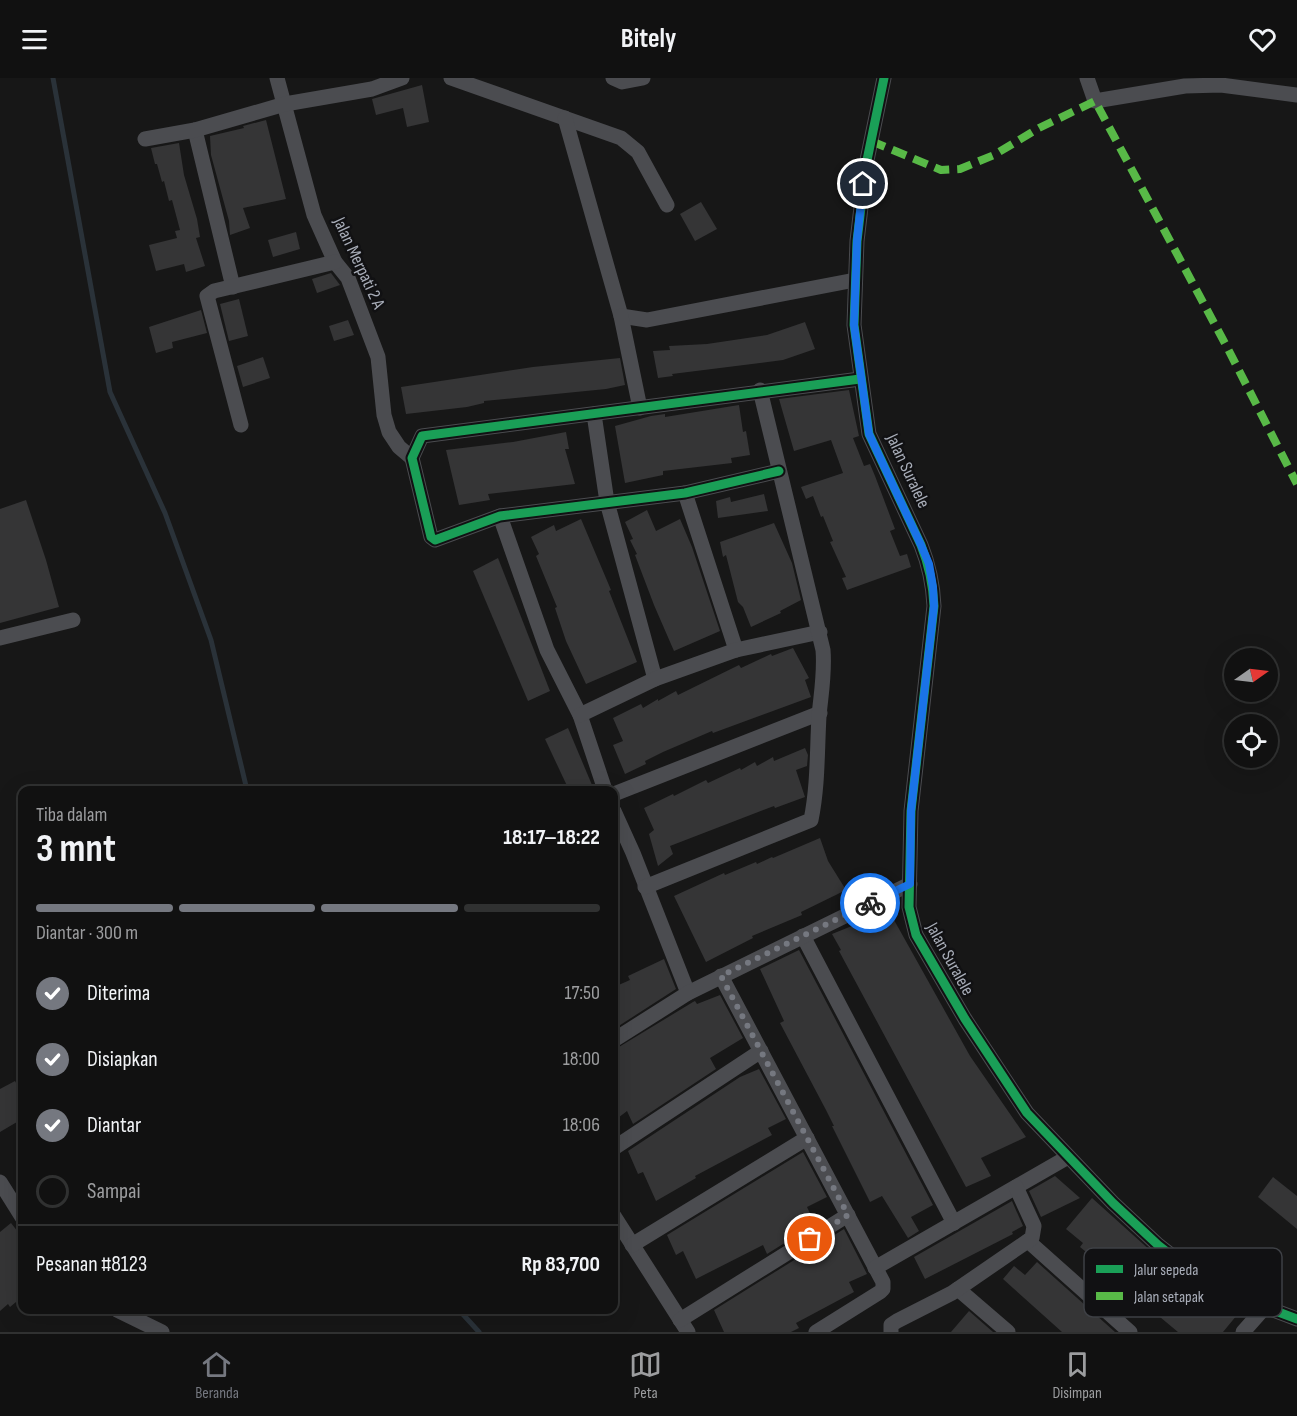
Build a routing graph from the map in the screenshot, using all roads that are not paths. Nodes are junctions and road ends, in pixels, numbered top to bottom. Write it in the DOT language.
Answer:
graph roads {
  1 [pos="277,78"];
  2 [pos="402,78"];
  3 [pos="452,78"];
  4 [pos="613,78"];
  5 [pos="644,78"];
  6 [pos="884,78"];
  7 [pos="1087,78"];
  8 [pos="1297,95"];
  9 [pos="285,104"];
  10 [pos="565,118"];
  11 [pos="195,130"];
  12 [pos="145,139"];
  13 [pos="667,205"];
  14 [pos="335,262"];
  15 [pos="855,280"];
  16 [pos="233,286"];
  17 [pos="621,316"];
  18 [pos="860,379"];
  19 [pos="760,390"];
  20 [pos="640,408"];
  21 [pos="594,414"];
  22 [pos="241,425"];
  23 [pos="412,458"];
  24 [pos="779,471"];
  25 [pos="685,492"];
  26 [pos="607,502"];
  27 [pos="500,516"];
  28 [pos="73,620"];
  29 [pos="820,632"];
  30 [pos="0,638"];
  31 [pos="736,650"];
  32 [pos="655,679"];
  33 [pos="820,713"];
  34 [pos="580,715"];
  35 [pos="604,786"];
  36 [pos="618,792"];
  37 [pos="618,820"];
  38 [pos="910,884"];
  39 [pos="645,887"];
  40 [pos="803,936"];
  41 [pos="721,976"];
  42 [pos="688,993"];
  43 [pos="618,1037"];
  44 [pos="761,1051"];
  45 [pos="807,1138"];
  46 [pos="618,1145"];
  47 [pos="1068,1158"];
  48 [pos="0,1182"];
  49 [pos="1016,1187"];
  50 [pos="18,1211"];
  51 [pos="848,1215"];
  52 [pos="618,1222"];
  53 [pos="954,1223"];
  54 [pos="1028,1241"];
  55 [pos="632,1245"];
  56 [pos="1162,1248"];
  57 [pos="875,1268"];
  58 [pos="958,1288"];
  59 [pos="1084,1291"];
  60 [pos="1282,1313"];
  61 [pos="125,1314"];
  62 [pos="1113,1317"];
  63 [pos="1256,1317"];
  64 [pos="1297,1319"];
  65 [pos="684,1326"];
  66 [pos="162,1332"];
  67 [pos="816,1332"];
  68 [pos="891,1332"];
  69 [pos="1008,1332"];
  70 [pos="1130,1332"];
  71 [pos="1243,1332"];
  1 -- 9 [label="street, Jalan Merpati 2 A"];
  2 -- 9 [label="street"];
  3 -- 10 [label="street"];
  4 -- 5 [label="street"];
  6 -- 15 [label="street, Jalan Suralele"];
  7 -- 8 [label="street"];
  9 -- 11 [label="street"];
  9 -- 14 [label="street, Jalan Merpati 2 A"];
  10 -- 13 [label="street"];
  10 -- 17 [label="street"];
  11 -- 12 [label="street"];
  11 -- 16 [label="street"];
  14 -- 16 [label="street"];
  14 -- 23 [label="street, Jalan Merpati 2 A"];
  15 -- 17 [label="street"];
  15 -- 18 [label="street, Jalan Suralele"];
  16 -- 22 [label="street"];
  17 -- 20 [label="street"];
  18 -- 19 [label="street"];
  18 -- 38 [label="street, Jalan Suralele"];
  19 -- 20 [label="street"];
  19 -- 24 [label="street"];
  20 -- 21 [label="street"];
  21 -- 23 [label="street"];
  21 -- 26 [label="street"];
  23 -- 27 [label="street"];
  24 -- 25 [label="street"];
  24 -- 29 [label="street"];
  25 -- 26 [label="street"];
  25 -- 31 [label="street"];
  26 -- 27 [label="street"];
  26 -- 32 [label="street"];
  27 -- 34 [label="street"];
  28 -- 30 [label="street"];
  29 -- 31 [label="street"];
  29 -- 33 [label="street"];
  31 -- 32 [label="street"];
  32 -- 34 [label="street"];
  33 -- 36 [label="street"];
  33 -- 39 [label="street"];
  34 -- 35 [label="street"];
  37 -- 39 [label="street"];
  38 -- 40 [label="street"];
  38 -- 47 [label="street, Jalan Suralele"];
  39 -- 42 [label="street"];
  40 -- 41 [label="street"];
  40 -- 53 [label="street"];
  41 -- 42 [label="street"];
  41 -- 44 [label="street"];
  42 -- 43 [label="street"];
  44 -- 45 [label="street"];
  44 -- 46 [label="street"];
  45 -- 51 [label="street"];
  45 -- 55 [label="street"];
  47 -- 49 [label="street"];
  47 -- 56 [label="street, Jalan Suralele"];
  48 -- 50 [label="street"];
  49 -- 53 [label="street"];
  49 -- 54 [label="street"];
  51 -- 57 [label="street"];
  51 -- 65 [label="street"];
  52 -- 55 [label="street"];
  53 -- 57 [label="street"];
  54 -- 58 [label="street"];
  54 -- 59 [label="street"];
  55 -- 65 [label="street"];
  57 -- 67 [label="street"];
  58 -- 68 [label="street"];
  58 -- 69 [label="street"];
  60 -- 64 [label="street, Jalan Suralele"];
  61 -- 66 [label="street"];
  62 -- 70 [label="street"];
  63 -- 71 [label="street"];
}
